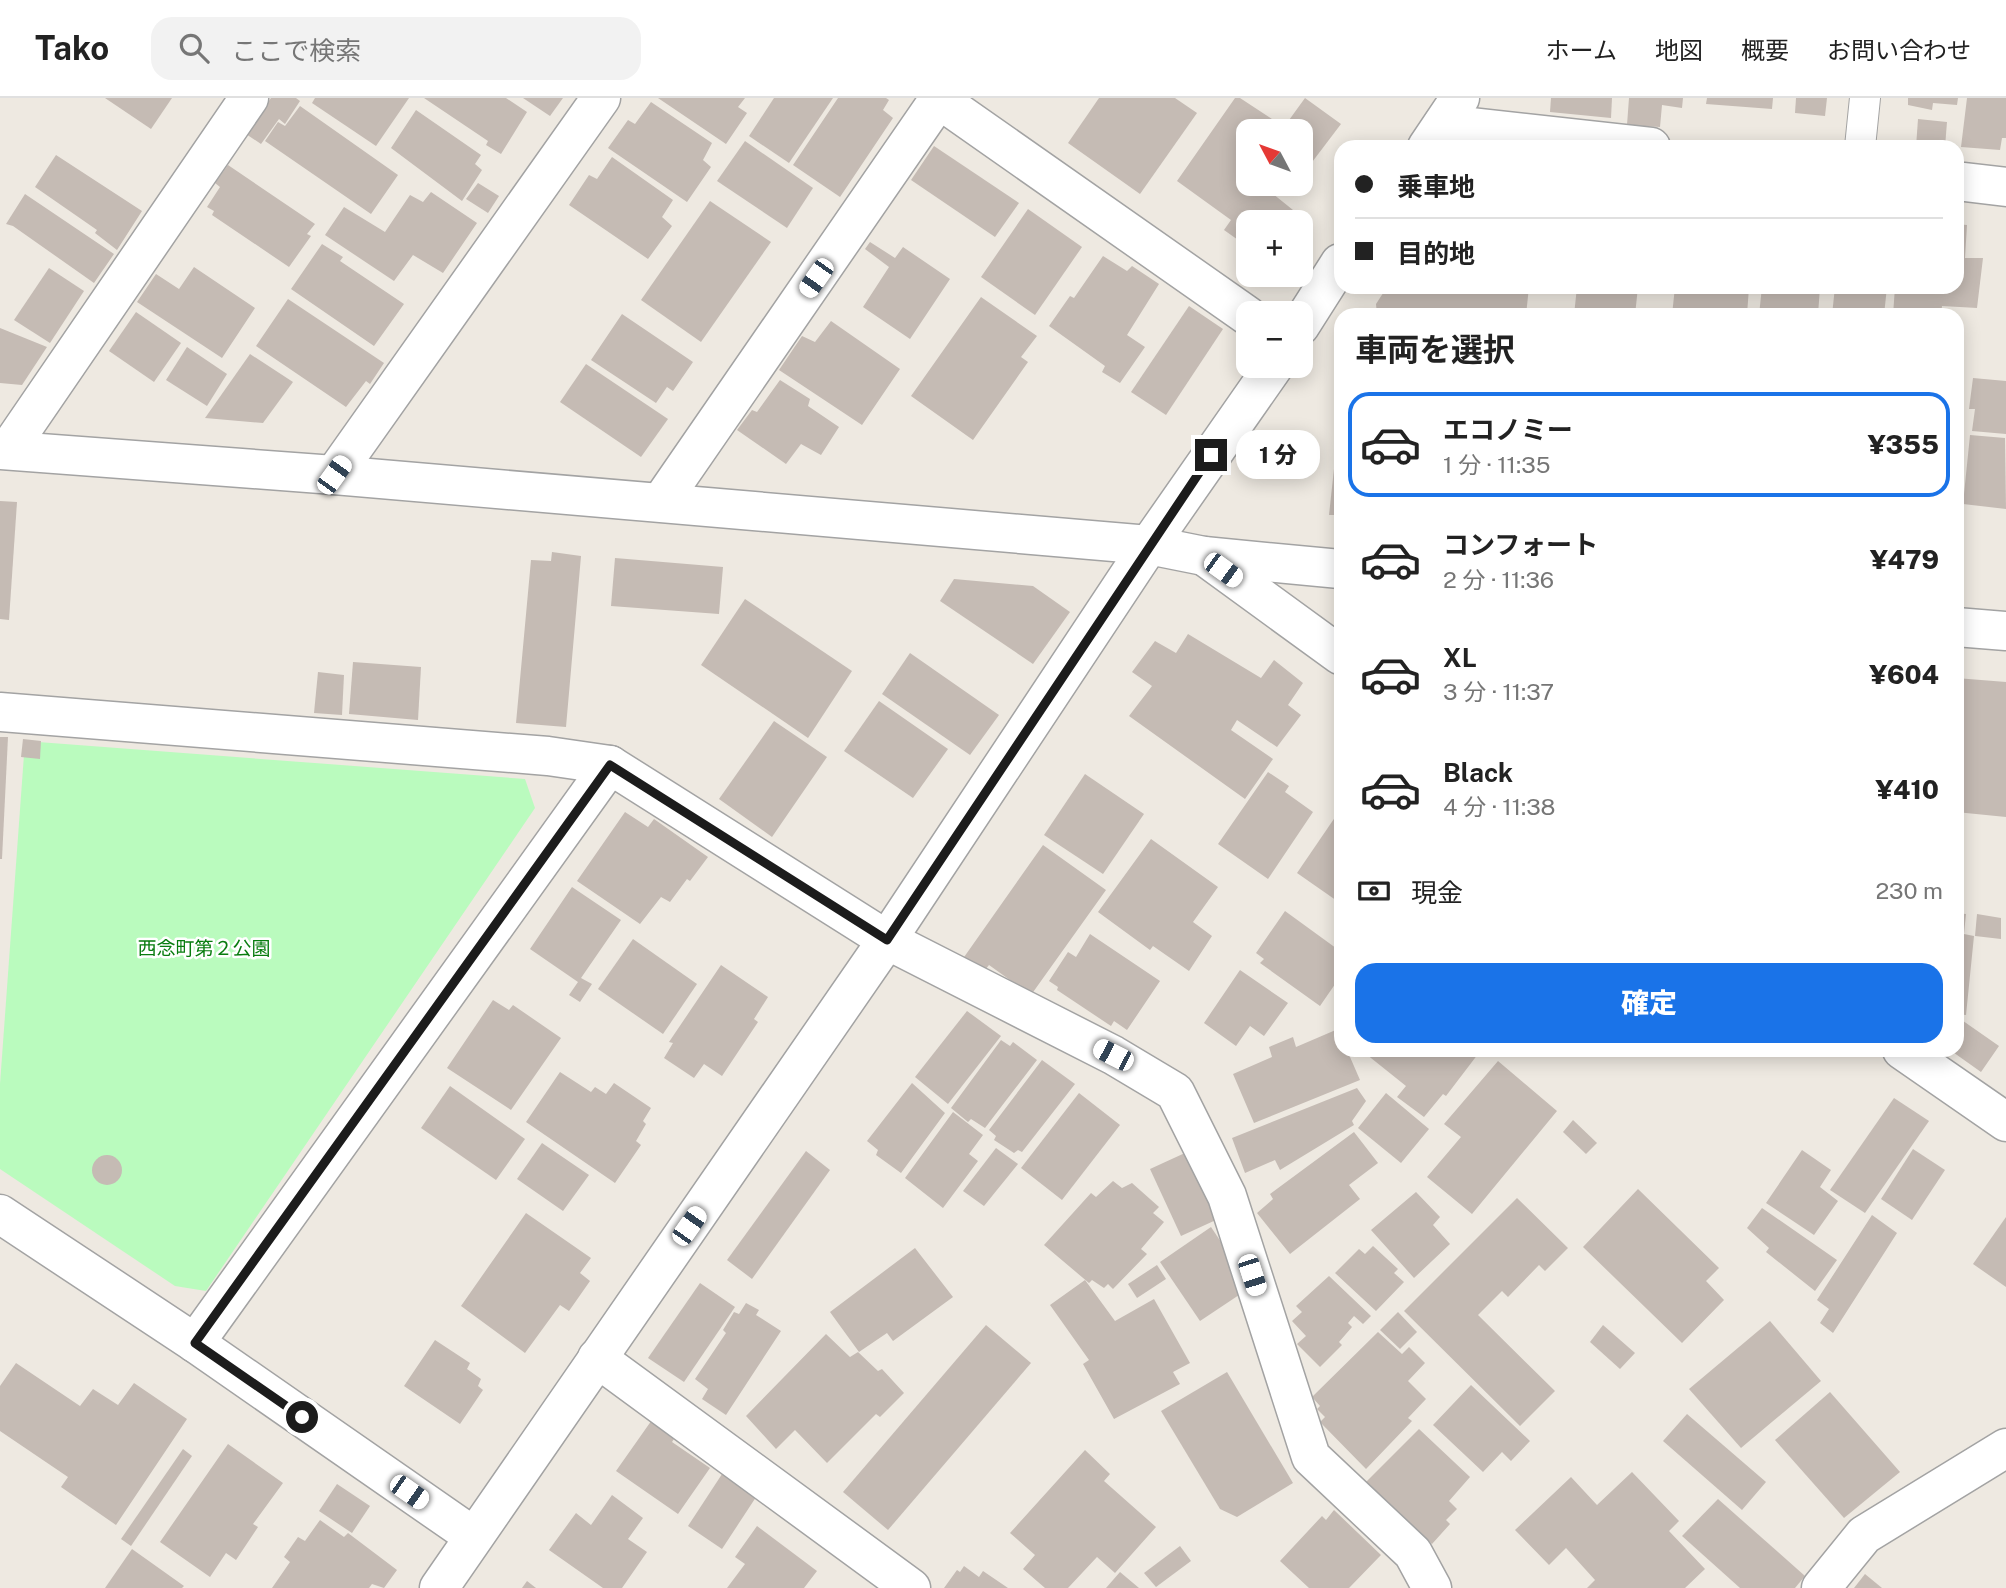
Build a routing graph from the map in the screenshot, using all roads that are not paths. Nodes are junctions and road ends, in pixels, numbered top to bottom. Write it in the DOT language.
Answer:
graph roads {
  1 [pos="249,98"];
  2 [pos="601,98"];
  3 [pos="1864,98"];
  4 [pos="938,99"];
  5 [pos="1443,123"];
  6 [pos="1590,140"];
  7 [pos="1861,140"];
  8 [pos="1964,182"];
  9 [pos="2006,187"];
  10 [pos="1334,272"];
  11 [pos="1313,306"];
  12 [pos="1236,308"];
  13 [pos="1266,378"];
  14 [pos="4,450"];
  15 [pos="334,475"];
  16 [pos="662,502"];
  17 [pos="1149,545"];
  18 [pos="1204,556"];
  19 [pos="1334,568"];
  20 [pos="1964,627"];
  21 [pos="2006,631"];
  22 [pos="1334,650"];
  23 [pos="0,712"];
  24 [pos="610,765"];
  25 [pos="887,940"];
  26 [pos="1912,1057"];
  27 [pos="2006,1122"];
  28 [pos="0,1214"];
  29 [pos="195,1343"];
  30 [pos="597,1358"];
  31 [pos="2006,1448"];
  32 [pos="473,1536"];
  33 [pos="439,1588"];
  34 [pos="911,1588"];
  35 [pos="1432,1588"];
  36 [pos="1821,1588"];
  1 -- 14 [label="street"];
  2 -- 15 [label="street"];
  3 -- 7 [label="lane"];
  4 -- 12 [label="street"];
  4 -- 16 [label="street"];
  5 -- 6 [label="street"];
  8 -- 9 [label="street"];
  10 -- 11 [label="street"];
  13 -- 17 [label="street"];
  14 -- 15 [label="street"];
  15 -- 16 [label="street"];
  16 -- 17 [label="street"];
  17 -- 18 [label="street"];
  17 -- 25 [label="street"];
  18 -- 19 [label="street"];
  18 -- 22 [label="street"];
  20 -- 21 [label="street"];
  23 -- 24 [label="street"];
  24 -- 25 [label="street"];
  24 -- 29 [label="street"];
  25 -- 30 [label="street"];
  25 -- 35 [label="street"];
  26 -- 27 [label="street"];
  28 -- 29 [label="street"];
  29 -- 32 [label="street"];
  30 -- 32 [label="street"];
  30 -- 34 [label="street"];
  31 -- 36 [label="street"];
  32 -- 33 [label="street"];
}
